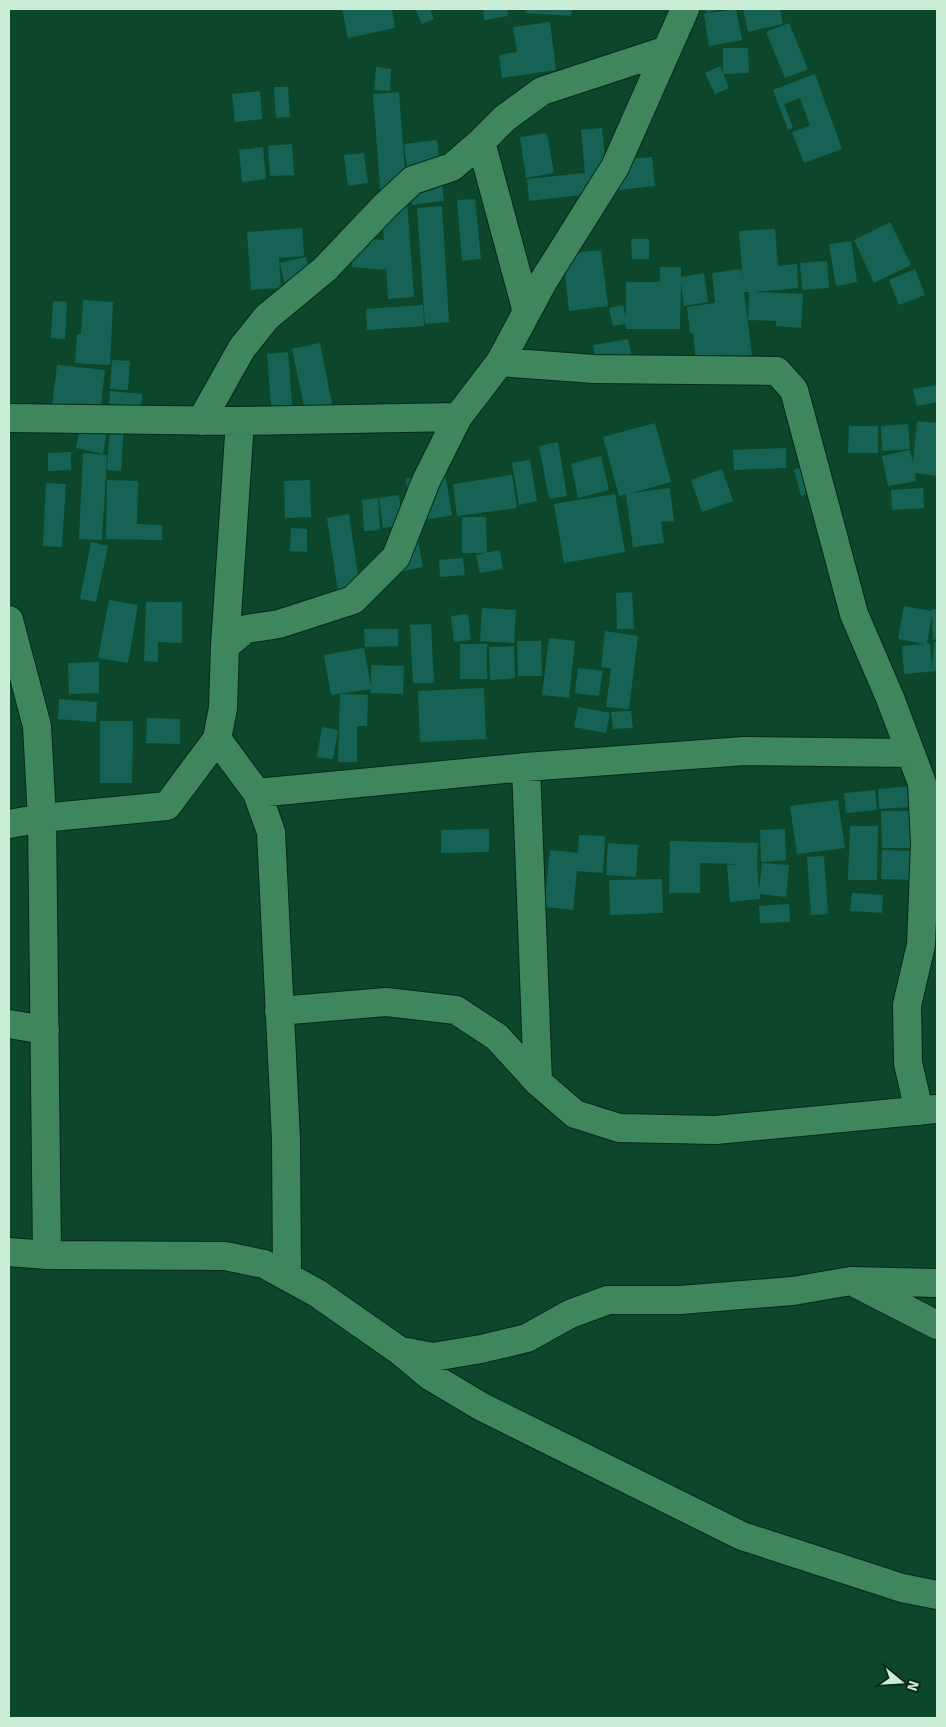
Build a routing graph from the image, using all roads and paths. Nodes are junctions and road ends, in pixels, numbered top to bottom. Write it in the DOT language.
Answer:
graph roads {
  1 [pos="685,9"];
  2 [pos="666,50"];
  3 [pos="481,142"];
  4 [pos="527,312"];
  5 [pos="500,362"];
  6 [pos="458,417"];
  7 [pos="9,418"];
  8 [pos="201,421"];
  9 [pos="240,421"];
  10 [pos="9,620"];
  11 [pos="225,646"];
  12 [pos="217,740"];
  13 [pos="910,753"];
  14 [pos="526,768"];
  15 [pos="257,793"];
  16 [pos="42,818"];
  17 [pos="9,824"];
  18 [pos="279,1010"];
  19 [pos="9,1024"];
  20 [pos="45,1030"];
  21 [pos="538,1082"];
  22 [pos="928,1110"];
  23 [pos="9,1252"];
  24 [pos="47,1254"];
  25 [pos="287,1276"];
  26 [pos="851,1281"];
  27 [pos="937,1283"];
  28 [pos="937,1325"];
  29 [pos="400,1351"];
  30 [pos="937,1595"];
  1 -- 2 [label="street"];
  2 -- 3 [label="street"];
  2 -- 4 [label="street"];
  3 -- 4 [label="street"];
  3 -- 8 [label="street"];
  4 -- 5 [label="street"];
  5 -- 6 [label="street"];
  5 -- 13 [label="street"];
  6 -- 9 [label="street"];
  6 -- 11 [label="street"];
  7 -- 8 [label="street"];
  8 -- 9 [label="street"];
  9 -- 11 [label="street"];
  10 -- 16 [label="street"];
  11 -- 12 [label="street"];
  12 -- 15 [label="street"];
  12 -- 16 [label="street"];
  13 -- 14 [label="street"];
  13 -- 22 [label="street"];
  14 -- 15 [label="street"];
  14 -- 21 [label="street"];
  15 -- 18 [label="street"];
  16 -- 17 [label="street"];
  16 -- 20 [label="street"];
  18 -- 21 [label="street"];
  18 -- 25 [label="street"];
  19 -- 20 [label="street"];
  20 -- 24 [label="street"];
  21 -- 22 [label="street"];
  23 -- 24 [label="street"];
  24 -- 25 [label="street"];
  25 -- 29 [label="street"];
  26 -- 27 [label="street"];
  26 -- 28 [label="street"];
  26 -- 29 [label="street"];
  29 -- 30 [label="street"];
}
